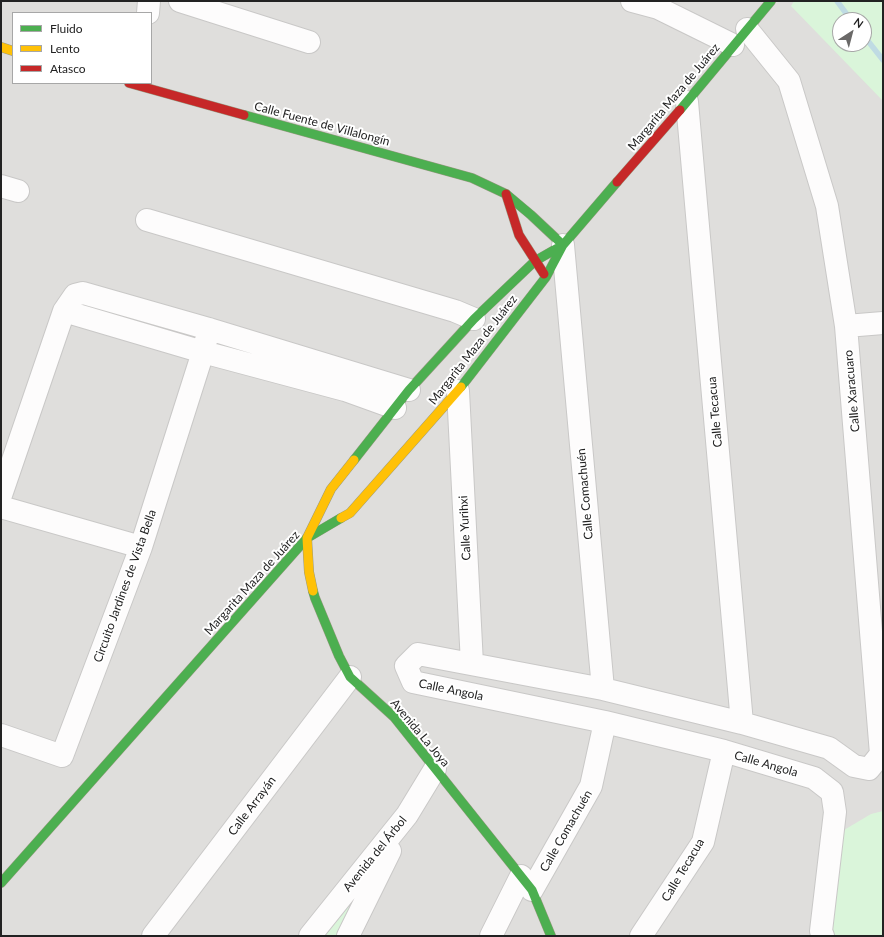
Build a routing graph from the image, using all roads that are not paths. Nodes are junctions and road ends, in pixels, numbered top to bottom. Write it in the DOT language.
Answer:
graph roads {
  1 [pos="150,1"];
  2 [pos="180,1"];
  3 [pos="632,1"];
  4 [pos="768,2"];
  5 [pos="148,12"];
  6 [pos="740,37"];
  7 [pos="309,42"];
  8 [pos="1,47"];
  9 [pos="12,51"];
  10 [pos="133,84"];
  11 [pos="687,102"];
  12 [pos="506,194"];
  13 [pos="147,220"];
  14 [pos="563,245"];
  15 [pos="540,269"];
  16 [pos="568,300"];
  17 [pos="64,311"];
  18 [pos="474,319"];
  19 [pos="883,323"];
  20 [pos="846,326"];
  21 [pos="209,329"];
  22 [pos="203,352"];
  23 [pos="409,390"];
  24 [pos="458,391"];
  25 [pos="395,408"];
  26 [pos="331,489"];
  27 [pos="1,495"];
  28 [pos="1,507"];
  29 [pos="307,538"];
  30 [pos="141,547"];
  31 [pos="472,664"];
  32 [pos="350,677"];
  33 [pos="603,689"];
  34 [pos="605,722"];
  35 [pos="742,723"];
  36 [pos="1,735"];
  37 [pos="724,751"];
  38 [pos="435,769"];
  39 [pos="869,769"];
  40 [pos="407,815"];
  41 [pos="1,883"];
  42 [pos="526,883"];
  43 [pos="818,934"];
  44 [pos="153,936"];
  45 [pos="310,936"];
  46 [pos="348,936"];
  47 [pos="491,936"];
  48 [pos="551,936"];
  49 [pos="641,936"];
  1 -- 5 [label="street"];
  2 -- 7 [label="street"];
  3 -- 6 [label="street"];
  4 -- 6 [label="main road, Margarita Maza de Juárez"];
  6 -- 11 [label="main road, Margarita Maza de Juárez"];
  6 -- 20 [label="street, Calle Xaracuaro"];
  8 -- 9 [label="main road"];
  10 -- 12 [label="main road, Calle Fuente de Villalongín"];
  11 -- 14 [label="main road, Margarita Maza de Juárez"];
  11 -- 35 [label="street, Calle Tecacua"];
  12 -- 14 [label="main road, Calle Fuente de Villalongín"];
  12 -- 15 [label="main road"];
  13 -- 18 [label="street"];
  14 -- 15 [label="main road, Margarita Maza de Juárez"];
  14 -- 15 [label="main road, Margarita Maza de Juárez"];
  14 -- 16 [label="street, Calle Comachuén"];
  15 -- 16 [label="street"];
  15 -- 18 [label="main road, Margarita Maza de Juárez"];
  15 -- 24 [label="main road, Margarita Maza de Juárez"];
  16 -- 33 [label="street, Calle Comachuén"];
  17 -- 21 [label="street"];
  17 -- 22 [label="street"];
  17 -- 27 [label="street"];
  18 -- 23 [label="main road, Margarita Maza de Juárez"];
  19 -- 20 [label="street"];
  20 -- 39 [label="street, Calle Xaracuaro"];
  21 -- 22 [label="street, Circuito Jardines de Vista Bella"];
  21 -- 23 [label="street"];
  22 -- 25 [label="street"];
  22 -- 30 [label="street, Circuito Jardines de Vista Bella"];
  23 -- 25 [label="main road, Margarita Maza de Juárez"];
  24 -- 29 [label="main road, Margarita Maza de Juárez"];
  24 -- 31 [label="street, Calle Yurihxi"];
  25 -- 26 [label="main road, Margarita Maza de Juárez"];
  26 -- 29 [label="main road, Avenida La Joya"];
  28 -- 30 [label="street"];
  29 -- 32 [label="main road, Avenida La Joya"];
  29 -- 41 [label="main road, Margarita Maza de Juárez"];
  30 -- 36 [label="street, Circuito Jardines de Vista Bella"];
  31 -- 33 [label="street, Calle Angola"];
  31 -- 34 [label="street, Calle Angola"];
  32 -- 38 [label="main road, Avenida La Joya"];
  32 -- 44 [label="street, Calle Arrayán"];
  33 -- 35 [label="street, Calle Angola"];
  34 -- 37 [label="street, Calle Angola"];
  34 -- 42 [label="street, Calle Comachuén"];
  35 -- 39 [label="street, Calle Angola"];
  37 -- 43 [label="street, Calle Angola"];
  37 -- 49 [label="street, Calle Tecacua"];
  38 -- 40 [label="street, Avenida del Árbol"];
  38 -- 42 [label="main road, Avenida La Joya"];
  40 -- 45 [label="street, Avenida del Árbol"];
  40 -- 46 [label="street"];
  42 -- 47 [label="street, Calle Comachuén"];
  42 -- 48 [label="main road, Avenida La Joya"];
}
